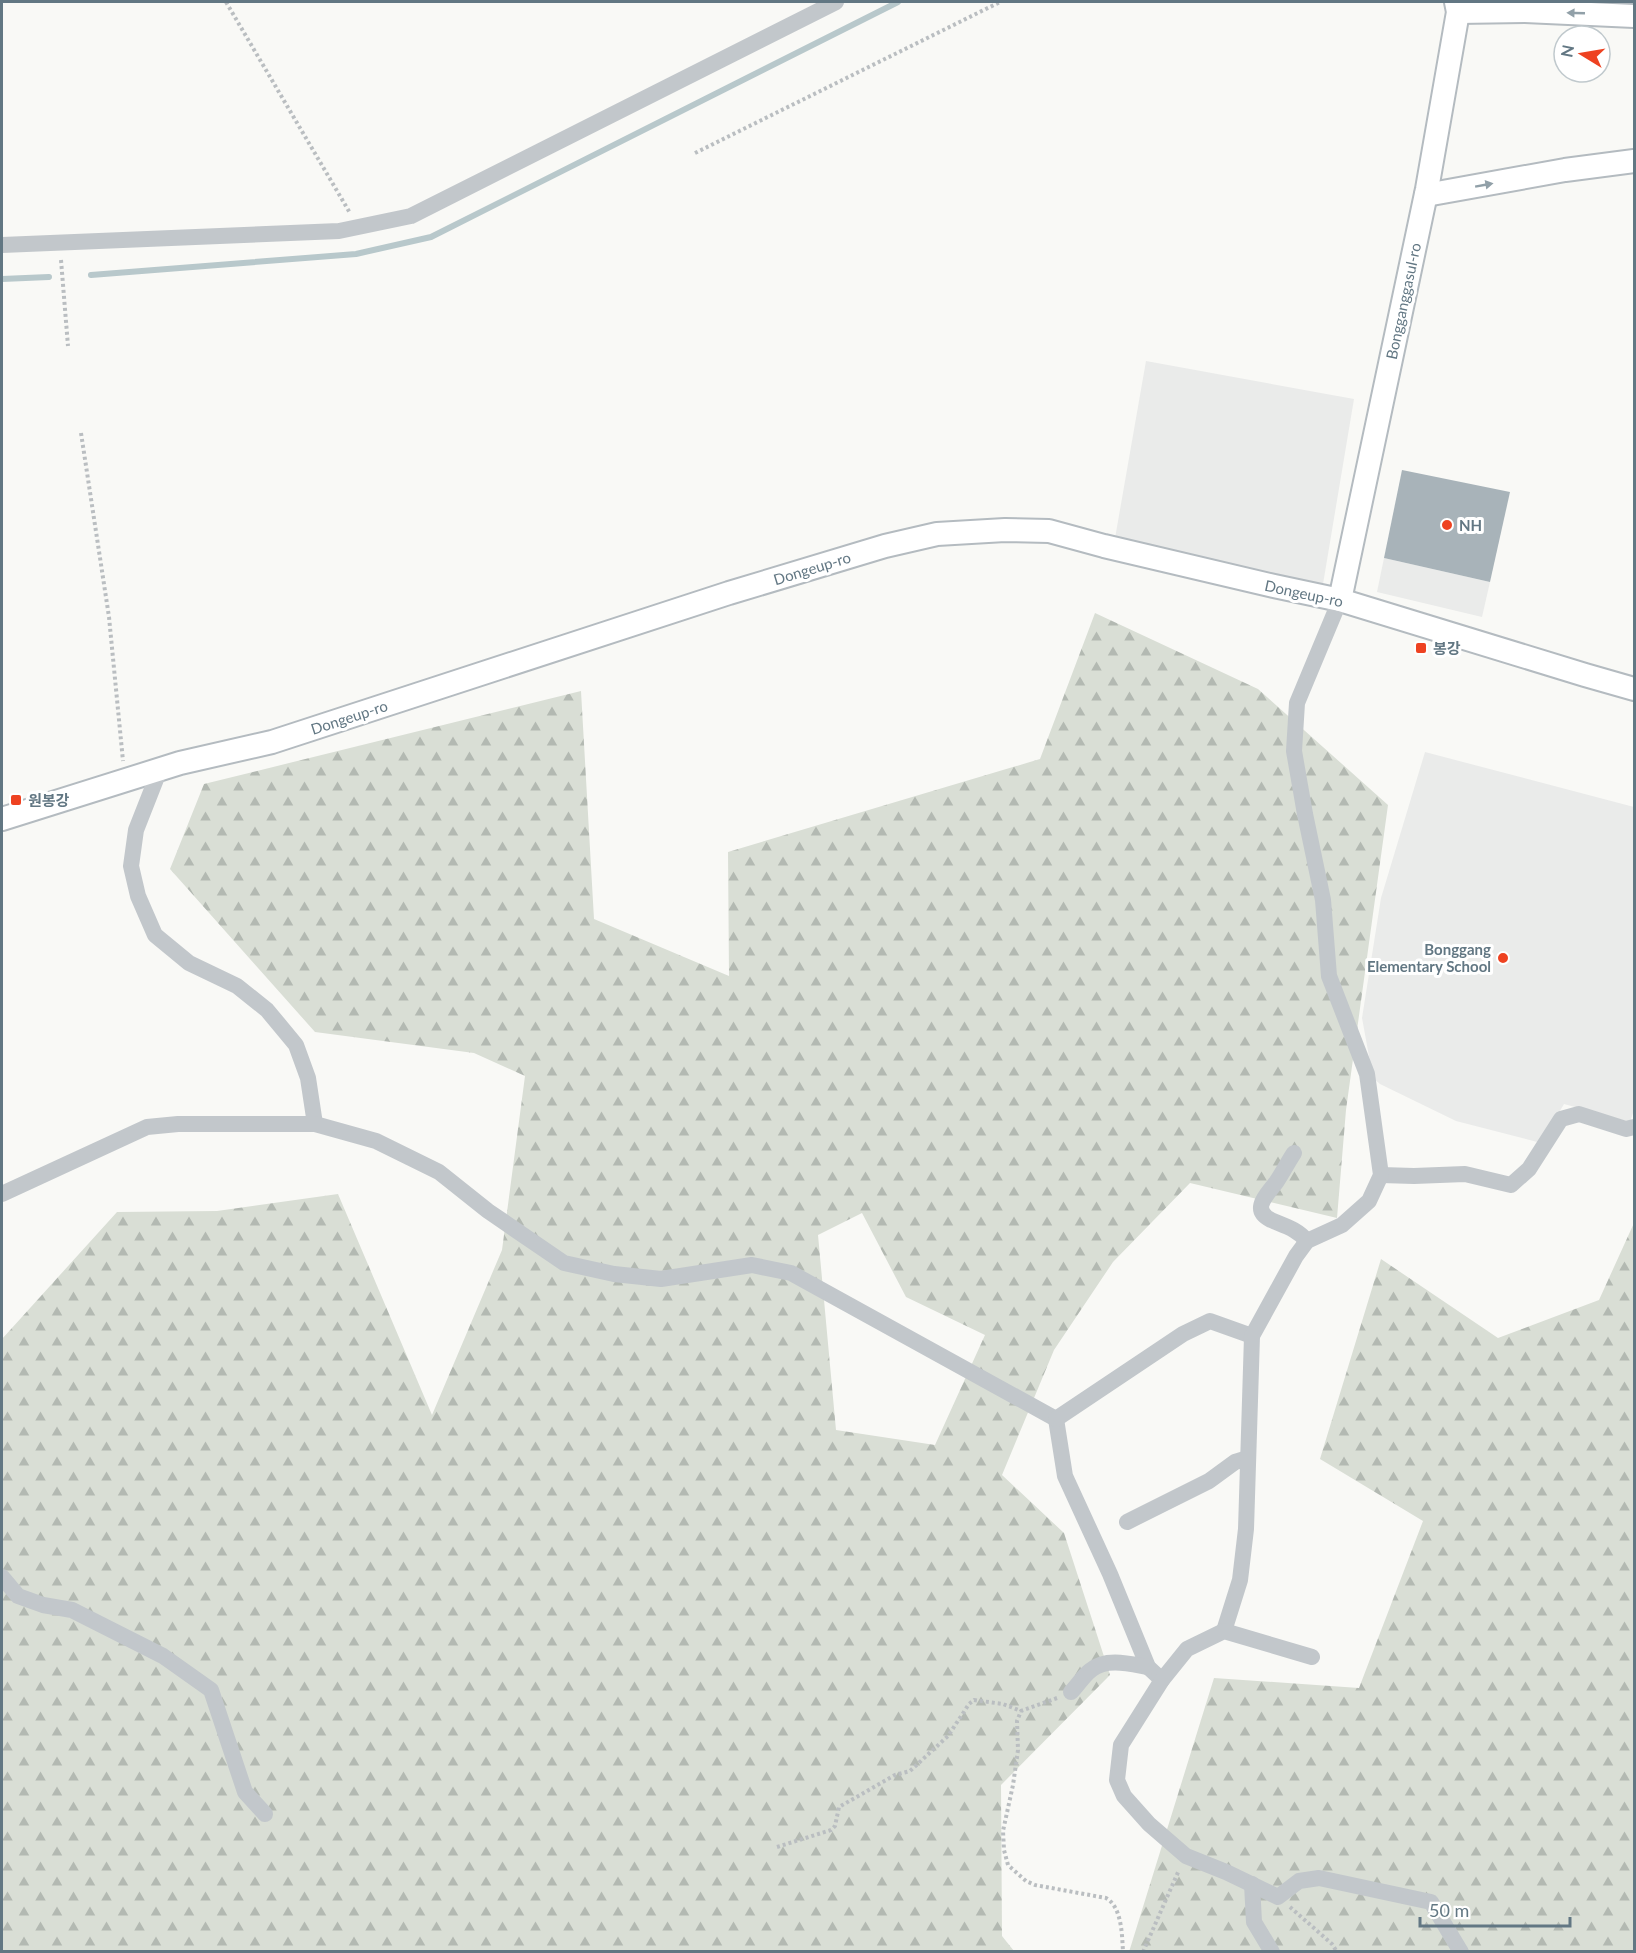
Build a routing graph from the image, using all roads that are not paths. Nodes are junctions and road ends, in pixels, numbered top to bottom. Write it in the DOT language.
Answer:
graph roads {
  1 [pos="836,2"];
  2 [pos="1457,7"];
  3 [pos="1635,16"];
  4 [pos="1635,161"];
  5 [pos="1426,195"];
  6 [pos="2,245"];
  7 [pos="1340,600"];
  8 [pos="1635,688"];
  9 [pos="160,769"];
  10 [pos="4,822"];
  11 [pos="315,1124"];
  12 [pos="1635,1127"];
  13 [pos="1294,1153"];
  14 [pos="1381,1175"];
  15 [pos="2,1194"];
  16 [pos="1307,1241"];
  17 [pos="1252,1336"];
  18 [pos="1056,1419"];
  19 [pos="1248,1458"];
  20 [pos="1127,1522"];
  21 [pos="2,1577"];
  22 [pos="1224,1631"];
  23 [pos="1312,1657"];
  24 [pos="1148,1667"];
  25 [pos="1162,1680"];
  26 [pos="1071,1692"];
  27 [pos="265,1814"];
  28 [pos="1252,1884"];
  29 [pos="1272,1952"];
  30 [pos="1461,1952"];
  1 -- 6 [label="street"];
  3 -- 2 [label="main road, one-way"];
  2 -- 5 [label="main road, Bongganggasul-ro"];
  5 -- 4 [label="main road, one-way"];
  5 -- 7 [label="main road, Bongganggasul-ro"];
  7 -- 8 [label="main road, Dongeup-ro"];
  7 -- 9 [label="main road, Dongeup-ro"];
  7 -- 14 [label="street"];
  9 -- 10 [label="main road, Dongeup-ro"];
  9 -- 11 [label="street"];
  11 -- 15 [label="street"];
  11 -- 18 [label="street"];
  12 -- 14 [label="street"];
  13 -- 16 [label="street"];
  14 -- 16 [label="street"];
  16 -- 17 [label="street"];
  17 -- 18 [label="street"];
  17 -- 19 [label="street"];
  18 -- 24 [label="street"];
  19 -- 20 [label="street"];
  19 -- 22 [label="street"];
  21 -- 27 [label="street"];
  22 -- 23 [label="street"];
  22 -- 25 [label="street"];
  24 -- 25 [label="street"];
  24 -- 26 [label="street"];
  25 -- 28 [label="street"];
  28 -- 29 [label="street"];
  28 -- 30 [label="street"];
}
